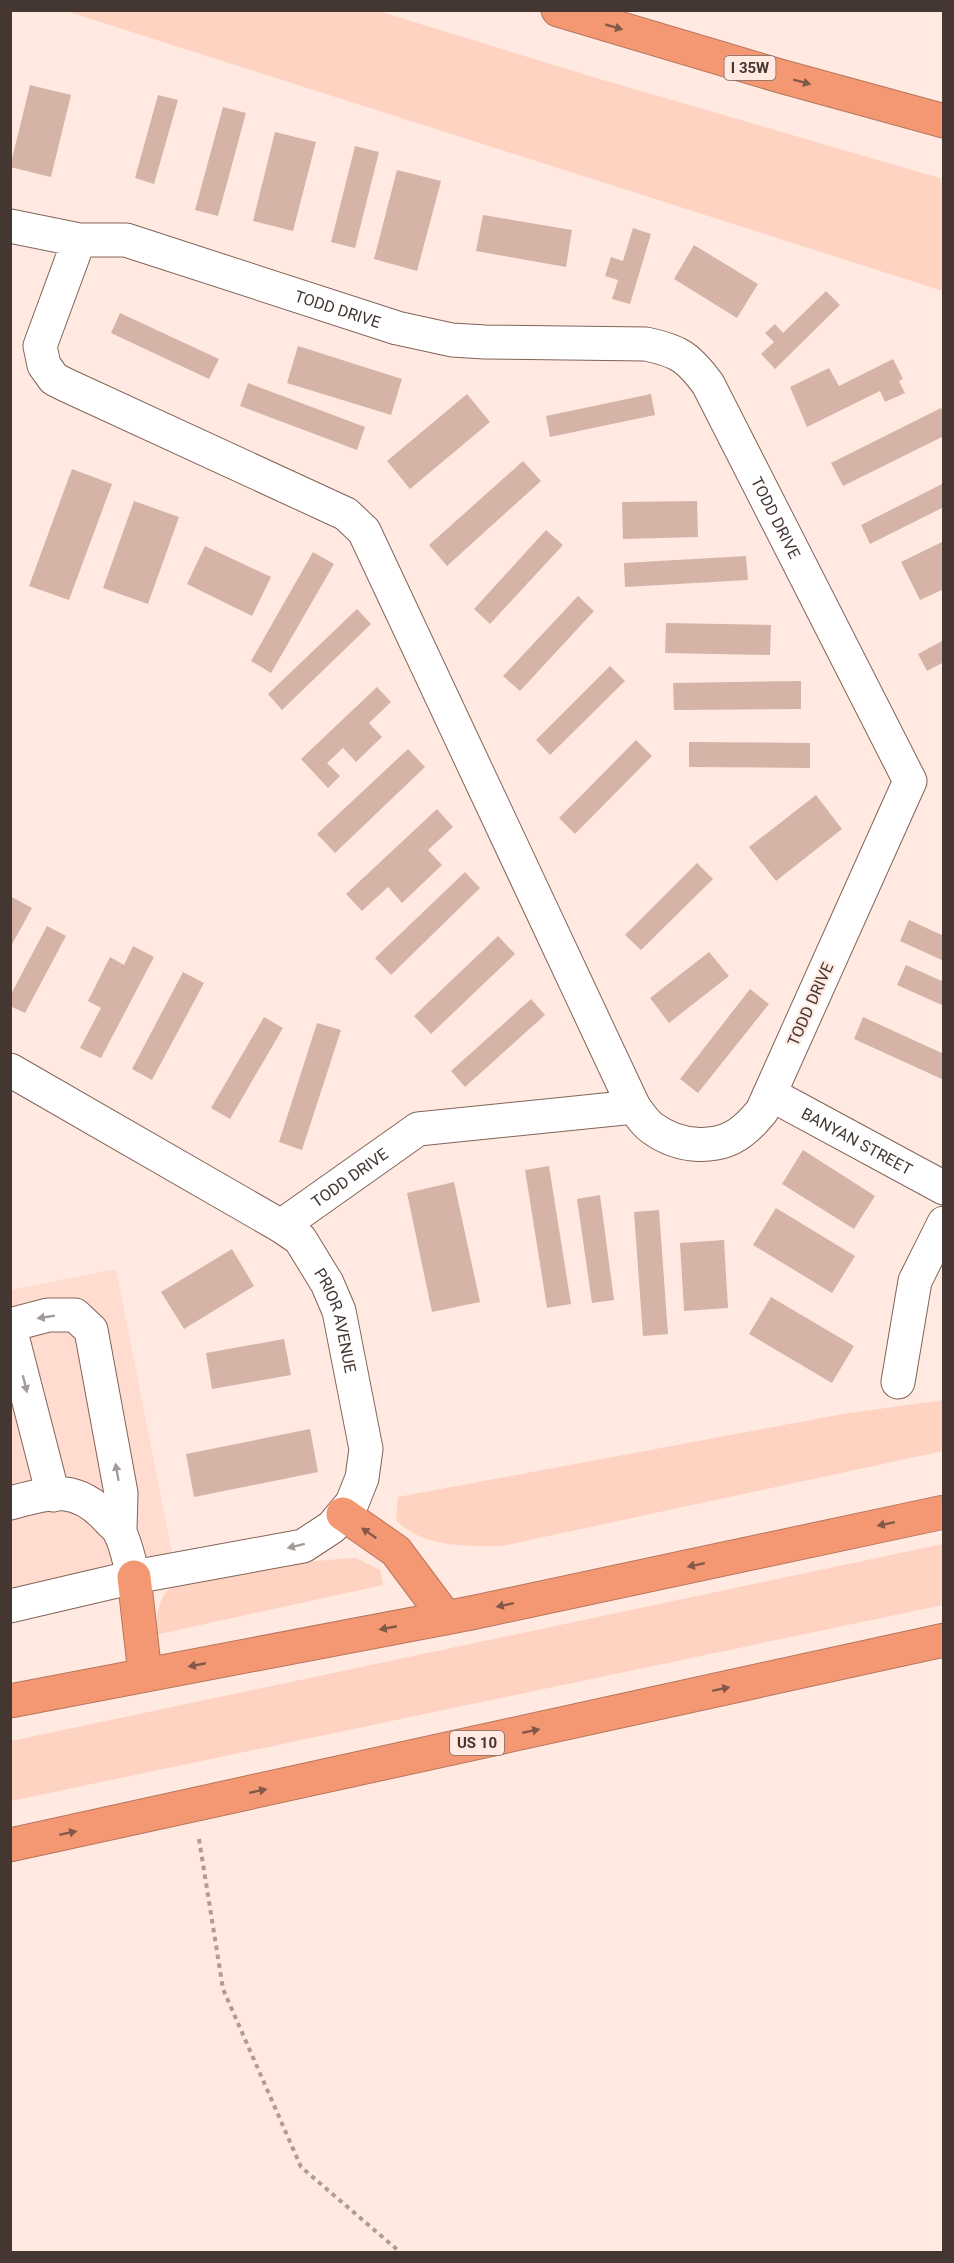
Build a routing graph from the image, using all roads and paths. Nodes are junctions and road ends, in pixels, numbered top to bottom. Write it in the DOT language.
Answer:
graph roads {
  1 [pos="558,10"];
  2 [pos="944,121"];
  3 [pos="10,226"];
  4 [pos="79,240"];
  5 [pos="10,1070"];
  6 [pos="770,1094"];
  7 [pos="634,1107"];
  8 [pos="944,1188"];
  9 [pos="944,1223"];
  10 [pos="281,1226"];
  11 [pos="10,1326"];
  12 [pos="898,1382"];
  13 [pos="53,1495"];
  14 [pos="10,1503"];
  15 [pos="944,1512"];
  16 [pos="343,1514"];
  17 [pos="120,1530"];
  18 [pos="134,1577"];
  19 [pos="10,1606"];
  20 [pos="458,1615"];
  21 [pos="944,1640"];
  22 [pos="145,1674"];
  23 [pos="10,1701"];
  24 [pos="194,1806"];
  25 [pos="10,1845"];
  26 [pos="400,2253"];
  1 -- 2 [label="highway, I 35W, one-way"];
  3 -- 4 [label="street, TODD DRIVE"];
  4 -- 6 [label="street, TODD DRIVE"];
  4 -- 7 [label="street, TODD DRIVE"];
  5 -- 10 [label="street, PRIOR AVENUE"];
  6 -- 7 [label="street, TODD DRIVE"];
  6 -- 8 [label="street, BANYAN STREET"];
  7 -- 10 [label="street, TODD DRIVE"];
  9 -- 12 [label="street"];
  10 -- 16 [label="street, PRIOR AVENUE"];
  11 -- 13 [label="street, one-way"];
  17 -- 11 [label="street, one-way"];
  13 -- 14 [label="street"];
  13 -- 17 [label="street"];
  15 -- 20 [label="highway, one-way"];
  16 -- 18 [label="street, PRIOR AVENUE, one-way"];
  20 -- 16 [label="highway, one-way"];
  17 -- 18 [label="street"];
  18 -- 19 [label="street, PRIOR AVENUE"];
  18 -- 22 [label="highway"];
  20 -- 22 [label="highway, one-way"];
  24 -- 21 [label="highway, US 10, one-way"];
  22 -- 23 [label="highway"];
  25 -- 24 [label="highway, US 10, one-way"];
  24 -- 26 [label="path"];
}
